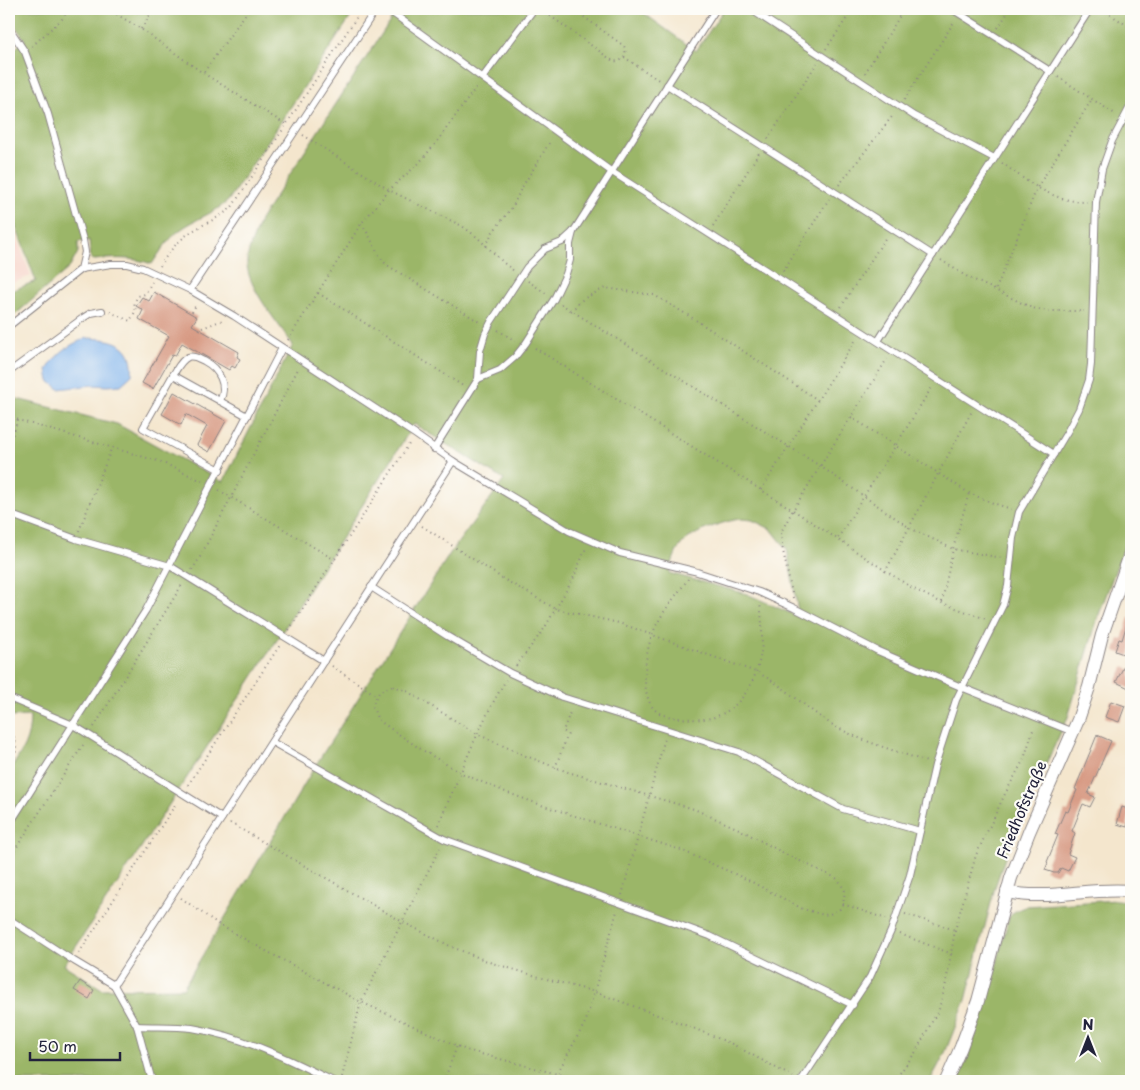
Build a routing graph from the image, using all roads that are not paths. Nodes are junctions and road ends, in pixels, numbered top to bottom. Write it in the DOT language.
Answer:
graph roads {
  1 [pos="376,9"];
  2 [pos="387,9"];
  3 [pos="534,9"];
  4 [pos="716,9"];
  5 [pos="750,9"];
  6 [pos="952,9"];
  7 [pos="1090,9"];
  8 [pos="9,28"];
  9 [pos="1050,71"];
  10 [pos="483,77"];
  11 [pos="667,85"];
  12 [pos="1131,105"];
  13 [pos="994,158"];
  14 [pos="612,172"];
  15 [pos="574,232"];
  16 [pos="933,255"];
  17 [pos="81,269"];
  18 [pos="190,290"];
  19 [pos="102,311"];
  20 [pos="9,326"];
  21 [pos="878,341"];
  22 [pos="282,348"];
  23 [pos="9,372"];
  24 [pos="173,375"];
  25 [pos="478,379"];
  26 [pos="220,401"];
  27 [pos="247,416"];
  28 [pos="434,448"];
  29 [pos="1054,454"];
  30 [pos="453,461"];
  31 [pos="220,470"];
  32 [pos="9,514"];
  33 [pos="1131,552"];
  34 [pos="170,566"];
  35 [pos="1126,583"];
  36 [pos="371,587"];
  37 [pos="324,661"];
  38 [pos="961,688"];
  39 [pos="9,698"];
  40 [pos="73,725"];
  41 [pos="1073,732"];
  42 [pos="272,742"];
  43 [pos="222,818"];
  44 [pos="9,825"];
  45 [pos="920,831"];
  46 [pos="1131,891"];
  47 [pos="1007,892"];
  48 [pos="9,919"];
  49 [pos="114,985"];
  50 [pos="853,1005"];
  51 [pos="138,1026"];
  52 [pos="152,1081"];
  53 [pos="333,1081"];
  54 [pos="800,1081"];
  55 [pos="946,1081"];
  1 -- 18 [label="lane"];
  2 -- 10 [label="lane"];
  3 -- 10 [label="lane"];
  4 -- 11 [label="lane"];
  5 -- 13 [label="lane"];
  6 -- 9 [label="lane"];
  7 -- 9 [label="lane"];
  8 -- 17 [label="lane"];
  9 -- 13 [label="lane"];
  10 -- 14 [label="lane"];
  11 -- 14 [label="lane"];
  11 -- 16 [label="lane"];
  12 -- 29 [label="lane"];
  13 -- 16 [label="lane"];
  14 -- 15 [label="lane"];
  14 -- 21 [label="lane"];
  15 -- 25 [label="lane"];
  15 -- 25 [label="lane"];
  16 -- 21 [label="lane"];
  17 -- 18 [label="lane"];
  17 -- 20 [label="lane"];
  18 -- 22 [label="lane"];
  19 -- 23 [label="lane"];
  21 -- 29 [label="lane"];
  22 -- 27 [label="lane"];
  22 -- 28 [label="lane"];
  24 -- 26 [label="lane"];
  24 -- 26 [label="lane"];
  24 -- 31 [label="lane"];
  25 -- 28 [label="lane"];
  26 -- 27 [label="lane"];
  27 -- 31 [label="lane"];
  28 -- 30 [label="lane"];
  29 -- 38 [label="lane"];
  30 -- 36 [label="lane"];
  30 -- 38 [label="lane"];
  31 -- 34 [label="lane"];
  32 -- 34 [label="lane"];
  33 -- 35 [label="street, Friedhofstraße"];
  34 -- 37 [label="lane"];
  34 -- 40 [label="lane"];
  35 -- 41 [label="street, Friedhofstraße"];
  36 -- 37 [label="lane"];
  36 -- 45 [label="lane"];
  37 -- 42 [label="lane"];
  38 -- 41 [label="lane"];
  38 -- 45 [label="lane"];
  39 -- 40 [label="lane"];
  40 -- 43 [label="lane"];
  40 -- 44 [label="lane"];
  41 -- 47 [label="street, Friedhofstraße"];
  42 -- 43 [label="lane"];
  42 -- 50 [label="lane"];
  43 -- 49 [label="lane"];
  45 -- 50 [label="lane"];
  46 -- 47 [label="street"];
  47 -- 55 [label="street, Friedhofstraße"];
  48 -- 49 [label="lane"];
  49 -- 51 [label="lane"];
  50 -- 54 [label="lane"];
  51 -- 52 [label="lane"];
  51 -- 53 [label="lane"];
}
